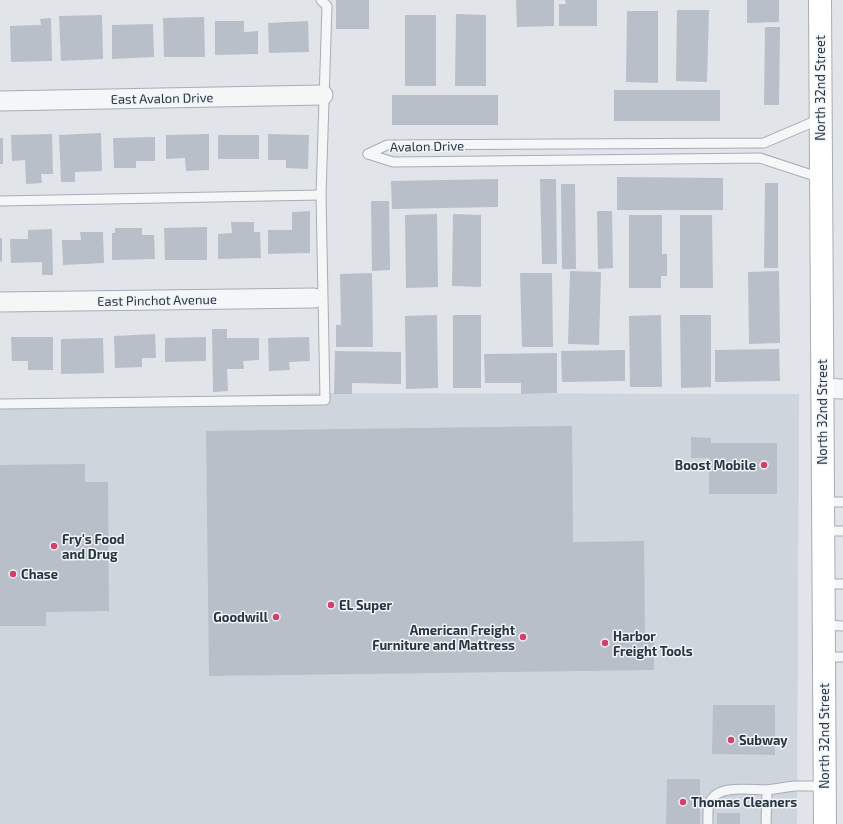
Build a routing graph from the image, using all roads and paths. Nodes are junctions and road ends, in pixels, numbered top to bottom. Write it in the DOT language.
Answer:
graph roads {
  1 [pos="321,0"];
  2 [pos="820,0"];
  3 [pos="323,95"];
  4 [pos="0,101"];
  5 [pos="820,119"];
  6 [pos="821,178"];
  7 [pos="321,195"];
  8 [pos="0,201"];
  9 [pos="314,298"];
  10 [pos="0,302"];
  11 [pos="822,388"];
  12 [pos="843,389"];
  13 [pos="0,404"];
  14 [pos="833,502"];
  15 [pos="833,532"];
  16 [pos="833,584"];
  17 [pos="833,626"];
  18 [pos="834,657"];
  19 [pos="824,786"];
  20 [pos="767,790"];
  21 [pos="708,824"];
  22 [pos="766,824"];
  23 [pos="825,824"];
  1 -- 3 [label="lane"];
  2 -- 5 [label="main road, North 32nd Street"];
  3 -- 4 [label="street, East Avalon Drive"];
  3 -- 7 [label="lane"];
  5 -- 6 [label="main road, North 32nd Street"];
  5 -- 6 [label="lane, Avalon Drive"];
  6 -- 11 [label="main road, North 32nd Street"];
  7 -- 8 [label="lane"];
  7 -- 13 [label="lane"];
  9 -- 10 [label="street, East Pinchot Avenue"];
  11 -- 12 [label="street"];
  11 -- 14 [label="main road, North 32nd Street"];
  14 -- 15 [label="main road, North 32nd Street"];
  15 -- 16 [label="main road, North 32nd Street"];
  16 -- 17 [label="main road, North 32nd Street"];
  17 -- 18 [label="main road, North 32nd Street"];
  18 -- 19 [label="main road, North 32nd Street"];
  19 -- 20 [label="lane"];
  19 -- 23 [label="main road, North 32nd Street"];
  20 -- 21 [label="lane"];
  20 -- 22 [label="lane"];
}
